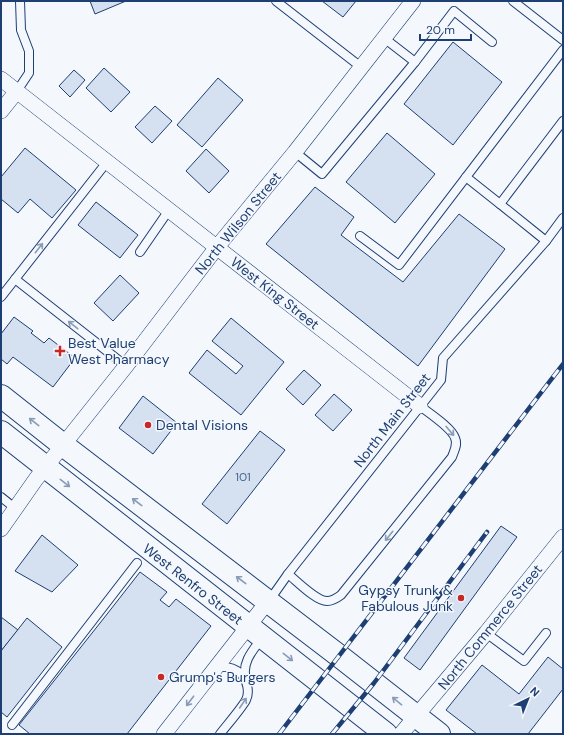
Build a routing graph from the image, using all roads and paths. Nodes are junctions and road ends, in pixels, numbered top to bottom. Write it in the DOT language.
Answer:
graph roads {
  1 [pos="20,1"];
  2 [pos="276,1"];
  3 [pos="413,1"];
  4 [pos="513,1"];
  5 [pos="384,38"];
  6 [pos="563,40"];
  7 [pos="492,42"];
  8 [pos="563,50"];
  9 [pos="415,62"];
  10 [pos="361,67"];
  11 [pos="1,79"];
  12 [pos="17,91"];
  13 [pos="1,110"];
  14 [pos="563,121"];
  15 [pos="295,152"];
  16 [pos="107,162"];
  17 [pos="466,177"];
  18 [pos="500,204"];
  19 [pos="169,210"];
  20 [pos="563,218"];
  21 [pos="360,236"];
  22 [pos="546,241"];
  23 [pos="217,247"];
  24 [pos="140,252"];
  25 [pos="15,279"];
  26 [pos="1,297"];
  27 [pos="126,366"];
  28 [pos="1,396"];
  29 [pos="420,406"];
  30 [pos="1,432"];
  31 [pos="63,445"];
  32 [pos="46,468"];
  33 [pos="1,497"];
  34 [pos="16,509"];
  35 [pos="1,529"];
  36 [pos="563,537"];
  37 [pos="137,563"];
  38 [pos="288,574"];
  39 [pos="268,601"];
  40 [pos="256,632"];
  41 [pos="486,633"];
  42 [pos="546,633"];
  43 [pos="215,667"];
  44 [pos="247,684"];
  45 [pos="417,717"];
  46 [pos="12,725"];
  47 [pos="164,734"];
  48 [pos="220,734"];
  49 [pos="386,734"];
  50 [pos="401,734"];
  51 [pos="439,734"];
  1 -- 12 [label="lane"];
  2 -- 10 [label="lane"];
  3 -- 5 [label="street, North Wilson Street"];
  4 -- 6 [label="lane"];
  5 -- 9 [label="lane"];
  5 -- 10 [label="street, North Wilson Street"];
  7 -- 9 [label="lane"];
  8 -- 17 [label="lane"];
  9 -- 15 [label="lane"];
  10 -- 15 [label="street, North Wilson Street"];
  11 -- 12 [label="street, West King Street"];
  12 -- 13 [label="street"];
  12 -- 16 [label="street, West King Street"];
  14 -- 18 [label="lane"];
  15 -- 23 [label="street, North Wilson Street"];
  16 -- 19 [label="street, West King Street"];
  25 -- 16 [label="lane, one-way"];
  17 -- 18 [label="lane"];
  17 -- 21 [label="lane"];
  18 -- 22 [label="lane"];
  19 -- 23 [label="street, West King Street"];
  19 -- 24 [label="lane"];
  20 -- 22 [label="lane, North Main Street"];
  22 -- 29 [label="lane, North Main Street"];
  23 -- 27 [label="street, North Wilson Street"];
  23 -- 29 [label="street, West King Street"];
  25 -- 26 [label="lane"];
  27 -- 25 [label="lane, one-way"];
  27 -- 31 [label="street, North Wilson Street"];
  31 -- 28 [label="main road, one-way"];
  29 -- 38 [label="lane, North Main Street"];
  29 -- 38 [label="lane, one-way"];
  30 -- 32 [label="main road, West Renfro Street"];
  31 -- 32 [label="street, North Wilson Street"];
  39 -- 31 [label="main road, one-way"];
  32 -- 34 [label="street, North Wilson Street"];
  32 -- 40 [label="main road, West Renfro Street, one-way"];
  33 -- 34 [label="lane"];
  34 -- 35 [label="street, North Wilson Street"];
  36 -- 41 [label="street, North Commerce Street"];
  37 -- 46 [label="lane"];
  38 -- 39 [label="lane, North Main Street"];
  39 -- 40 [label="street"];
  45 -- 39 [label="main road, one-way"];
  40 -- 43 [label="street"];
  40 -- 44 [label="lane"];
  40 -- 49 [label="main road, West Renfro Street, one-way"];
  41 -- 42 [label="lane"];
  41 -- 45 [label="street, North Commerce Street"];
  43 -- 44 [label="lane"];
  43 -- 47 [label="street, one-way"];
  48 -- 44 [label="lane, one-way"];
  45 -- 50 [label="street, North Commerce Street"];
  45 -- 51 [label="main road"];
}
